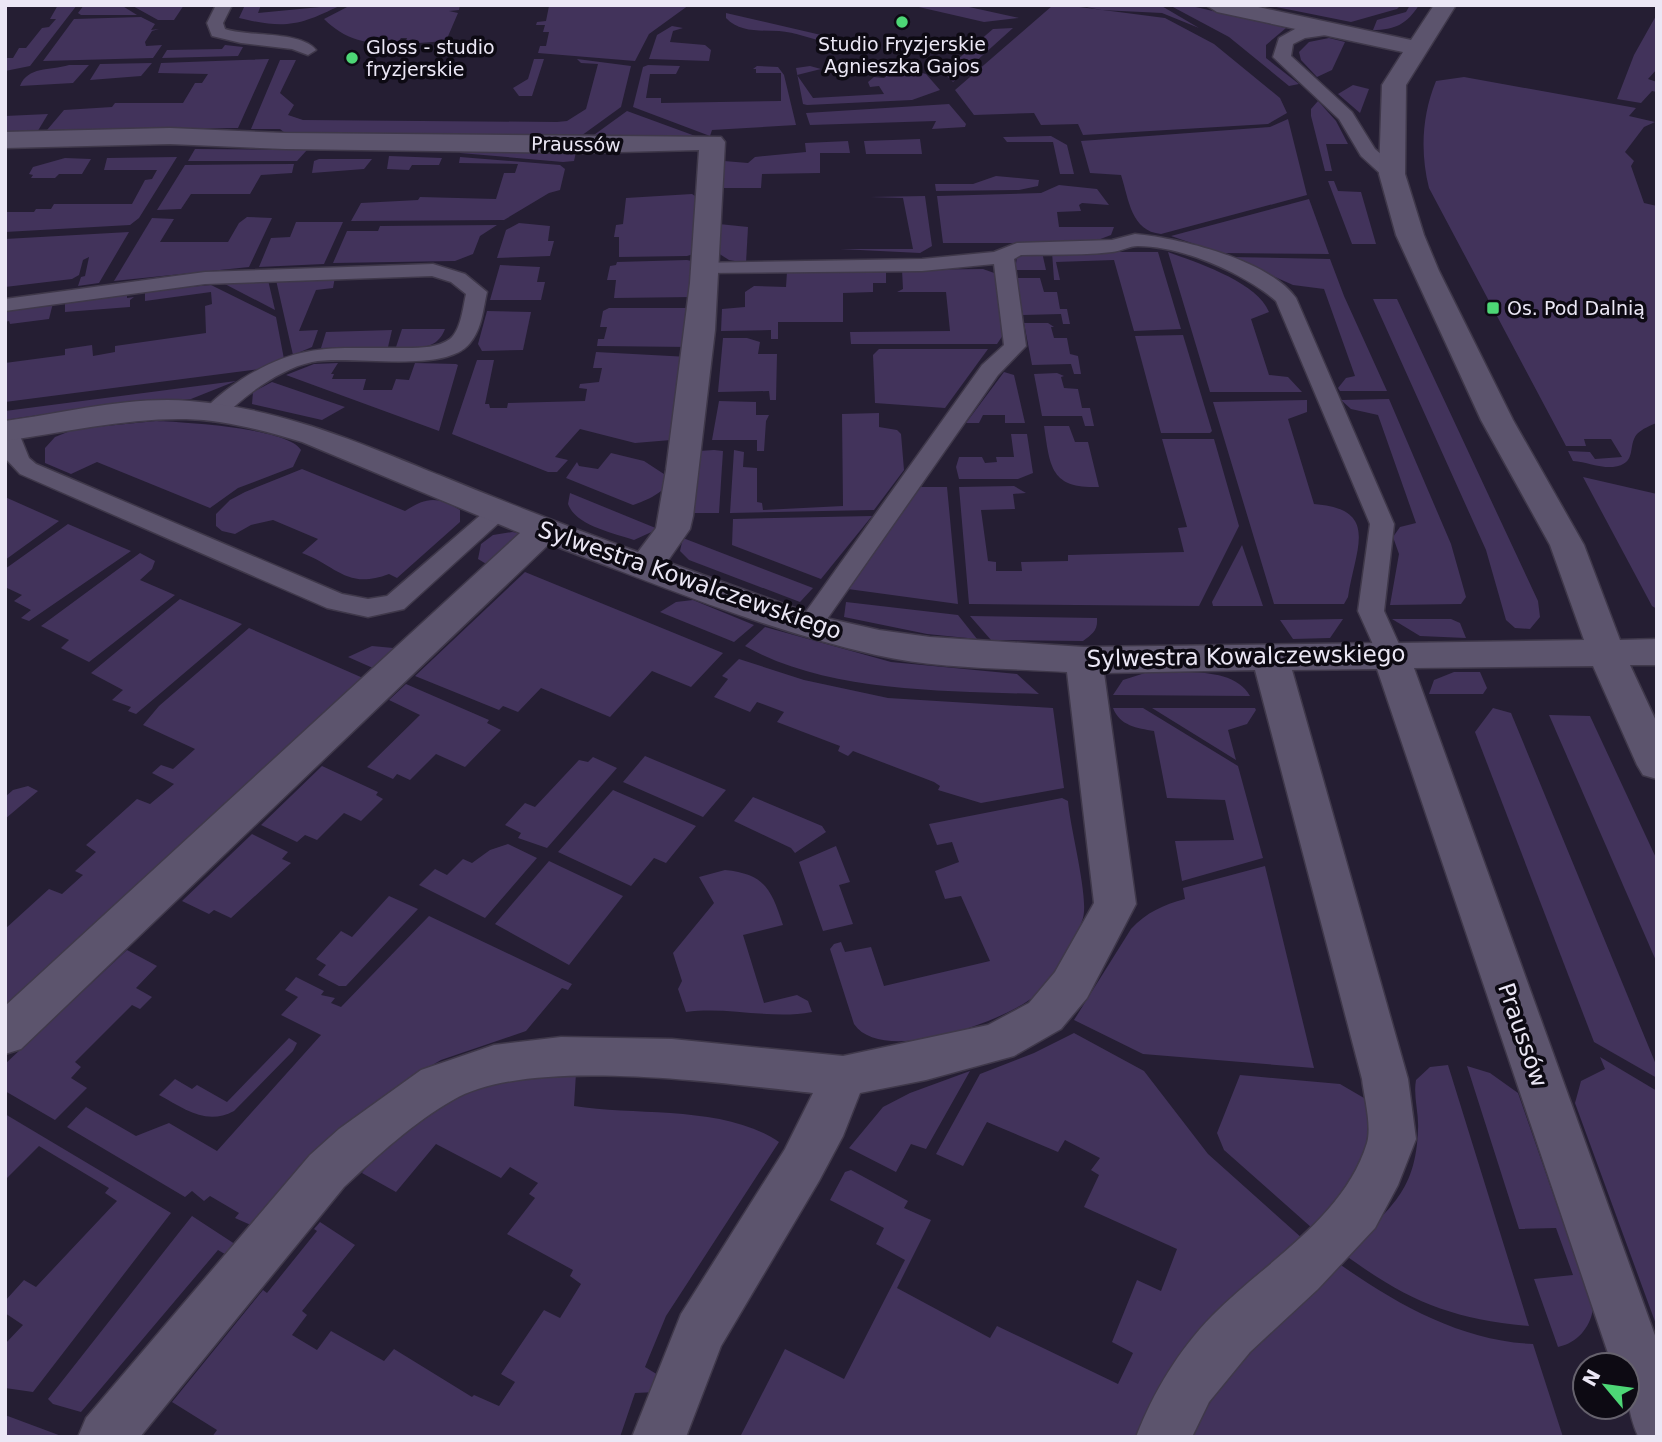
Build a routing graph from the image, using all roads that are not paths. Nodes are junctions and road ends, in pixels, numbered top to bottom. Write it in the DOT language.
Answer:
graph roads {
  1 [pos="224,5"];
  2 [pos="1217,5"];
  3 [pos="1446,5"];
  4 [pos="1327,30"];
  5 [pos="1416,48"];
  6 [pos="308,50"];
  7 [pos="5,140"];
  8 [pos="1392,174"];
  9 [pos="1004,258"];
  10 [pos="705,267"];
  11 [pos="5,305"];
  12 [pos="213,414"];
  13 [pos="7,431"];
  14 [pos="500,511"];
  15 [pos="544,530"];
  16 [pos="646,566"];
  17 [pos="810,626"];
  18 [pos="1657,652"];
  19 [pos="1390,653"];
  20 [pos="1606,653"];
  21 [pos="1269,655"];
  22 [pos="1084,660"];
  23 [pos="1657,765"];
  24 [pos="5,1035"];
  25 [pos="843,1076"];
  26 [pos="1657,1417"];
  27 [pos="105,1437"];
  28 [pos="659,1437"];
  29 [pos="1163,1437"];
  1 -- 6 [label="lane"];
  2 -- 4 [label="street"];
  3 -- 5 [label="street"];
  4 -- 5 [label="street"];
  4 -- 8 [label="lane"];
  5 -- 8 [label="street"];
  7 -- 10 [label="street, Praussów"];
  8 -- 20 [label="street"];
  9 -- 10 [label="lane"];
  9 -- 17 [label="lane"];
  9 -- 19 [label="lane"];
  10 -- 16 [label="street, Praussów"];
  11 -- 12 [label="lane"];
  12 -- 13 [label="street, Sylwestra Kowalczewskiego"];
  12 -- 14 [label="street, Sylwestra Kowalczewskiego"];
  13 -- 14 [label="lane"];
  14 -- 15 [label="street, Sylwestra Kowalczewskiego"];
  15 -- 16 [label="street, Sylwestra Kowalczewskiego"];
  15 -- 24 [label="street"];
  16 -- 17 [label="street, Sylwestra Kowalczewskiego"];
  17 -- 22 [label="street, Sylwestra Kowalczewskiego"];
  18 -- 20 [label="street, Sylwestra Kowalczewskiego"];
  19 -- 20 [label="street, Sylwestra Kowalczewskiego"];
  19 -- 21 [label="street, Sylwestra Kowalczewskiego"];
  19 -- 26 [label="street, Praussów"];
  20 -- 23 [label="street"];
  21 -- 22 [label="street, Sylwestra Kowalczewskiego"];
  21 -- 29 [label="street"];
  22 -- 25 [label="street"];
  25 -- 27 [label="street"];
  25 -- 28 [label="street"];
}
